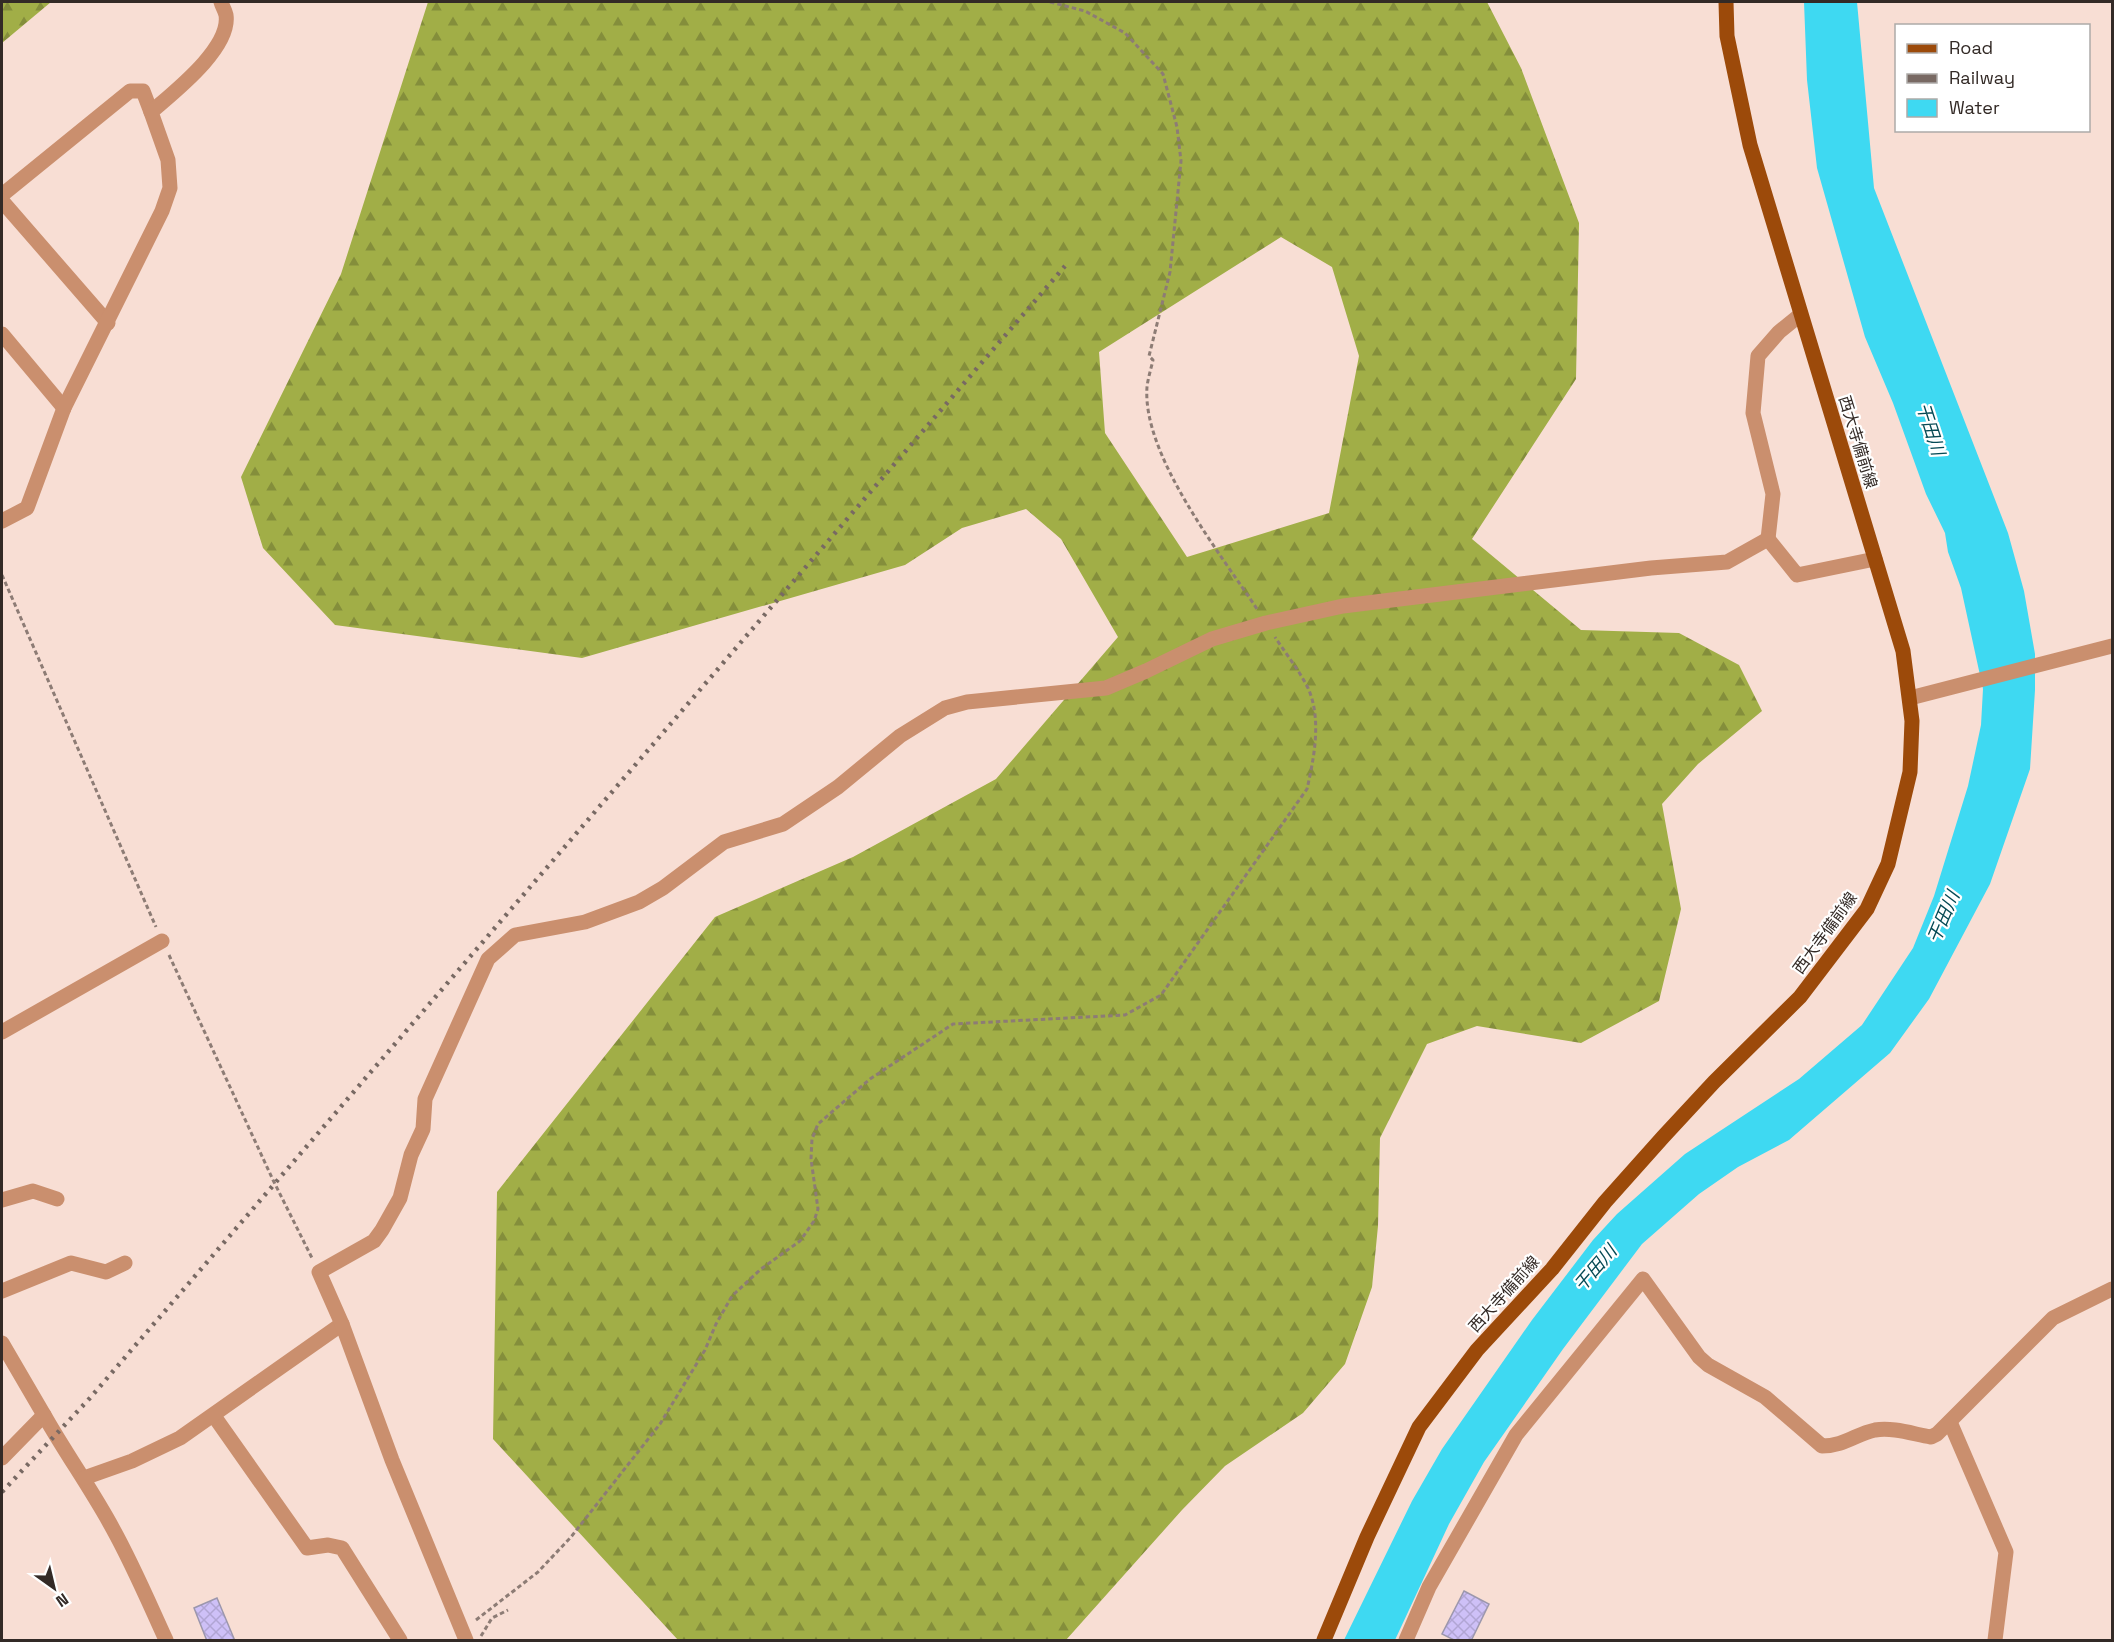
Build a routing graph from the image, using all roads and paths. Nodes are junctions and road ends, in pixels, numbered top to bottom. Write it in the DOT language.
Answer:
graph roads {
  1 [pos="221,2"];
  2 [pos="1050,2"];
  3 [pos="1726,2"];
  4 [pos="151,112"];
  5 [pos="2,195"];
  6 [pos="2,201"];
  7 [pos="1800,315"];
  8 [pos="108,323"];
  9 [pos="2,334"];
  10 [pos="64,408"];
  11 [pos="2,521"];
  12 [pos="1768,539"];
  13 [pos="1875,560"];
  14 [pos="1266,622"];
  15 [pos="2112,646"];
  16 [pos="1910,698"];
  17 [pos="162,941"];
  18 [pos="2,1032"];
  19 [pos="57,1199"];
  20 [pos="2,1200"];
  21 [pos="125,1263"];
  22 [pos="2112,1289"];
  23 [pos="2,1291"];
  24 [pos="342,1324"];
  25 [pos="2,1343"];
  26 [pos="44,1416"];
  27 [pos="214,1416"];
  28 [pos="1950,1422"];
  29 [pos="2,1458"];
  30 [pos="84,1478"];
  31 [pos="508,1610"];
  32 [pos="468,1637"];
  33 [pos="166,1641"];
  34 [pos="400,1641"];
  35 [pos="1324,1641"];
  36 [pos="1406,1641"];
  37 [pos="1995,1641"];
  1 -- 4 [label="street"];
  2 -- 14 [label="path"];
  3 -- 7 [label="main road, 西大寺備前線"];
  4 -- 5 [label="street"];
  4 -- 8 [label="street"];
  6 -- 8 [label="street"];
  7 -- 12 [label="street"];
  7 -- 13 [label="main road, 西大寺備前線"];
  8 -- 10 [label="street"];
  9 -- 10 [label="street"];
  10 -- 11 [label="street"];
  12 -- 13 [label="street"];
  12 -- 14 [label="street"];
  13 -- 16 [label="main road, 西大寺備前線"];
  14 -- 24 [label="street"];
  14 -- 32 [label="path"];
  15 -- 16 [label="street"];
  16 -- 35 [label="main road, 西大寺備前線"];
  17 -- 18 [label="street"];
  19 -- 20 [label="street"];
  21 -- 23 [label="street"];
  22 -- 28 [label="street"];
  24 -- 27 [label="street"];
  24 -- 32 [label="street"];
  25 -- 26 [label="street"];
  26 -- 29 [label="street"];
  26 -- 30 [label="street"];
  27 -- 30 [label="street"];
  27 -- 34 [label="street"];
  28 -- 36 [label="street"];
  28 -- 37 [label="street"];
  30 -- 33 [label="street"];
  31 -- 32 [label="path"];
}
